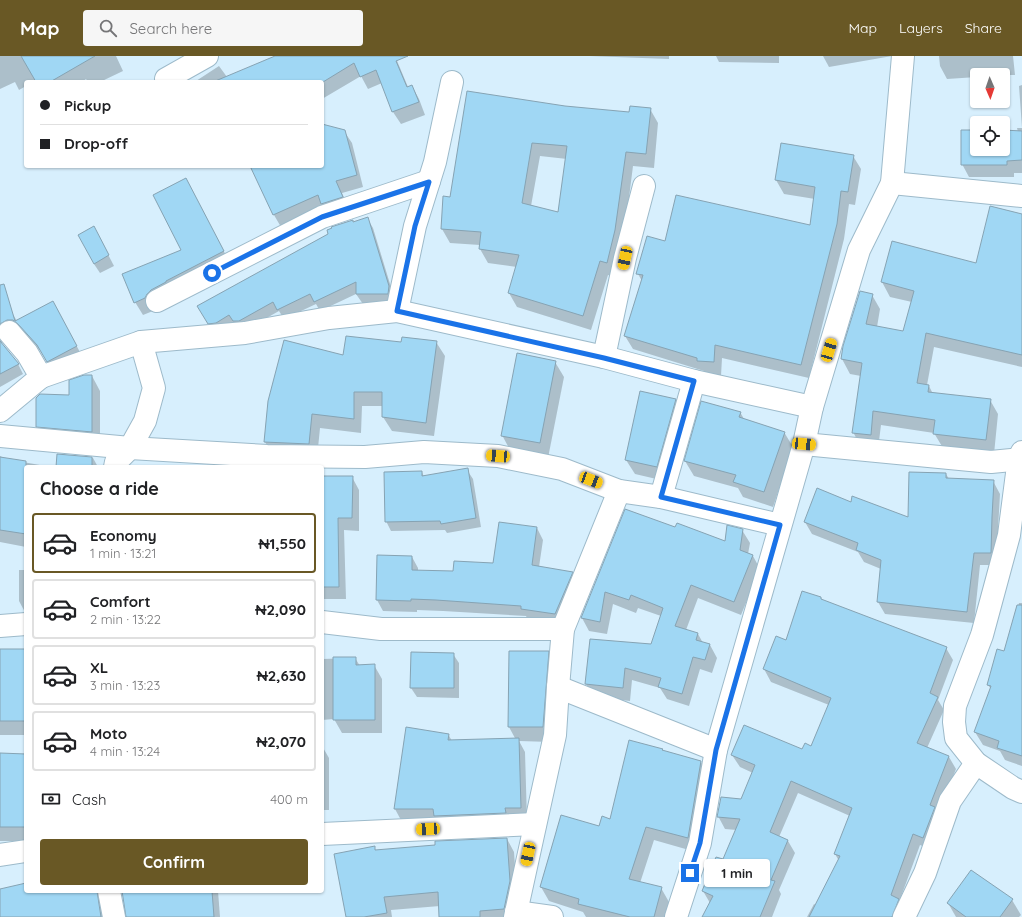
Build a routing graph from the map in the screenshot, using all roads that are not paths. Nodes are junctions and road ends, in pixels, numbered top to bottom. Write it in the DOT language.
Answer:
graph roads {
  1 [pos="207,56"];
  2 [pos="903,56"];
  3 [pos="166,79"];
  4 [pos="452,82"];
  5 [pos="429,182"];
  6 [pos="892,183"];
  7 [pos="644,186"];
  8 [pos="1022,196"];
  9 [pos="158,301"];
  10 [pos="397,311"];
  11 [pos="9,332"];
  12 [pos="141,342"];
  13 [pos="604,358"];
  14 [pos="41,377"];
  15 [pos="694,381"];
  16 [pos="812,407"];
  17 [pos="0,411"];
  18 [pos="0,436"];
  19 [pos="804,444"];
  20 [pos="130,448"];
  21 [pos="1021,456"];
  22 [pos="115,465"];
  23 [pos="619,491"];
  24 [pos="661,497"];
  25 [pos="780,525"];
  26 [pos="324,622"];
  27 [pos="24,624"];
  28 [pos="0,626"];
  29 [pos="563,629"];
  30 [pos="558,687"];
  31 [pos="716,750"];
  32 [pos="976,763"];
  33 [pos="1022,792"];
  34 [pos="534,824"];
  35 [pos="324,834"];
  36 [pos="24,850"];
  37 [pos="0,855"];
  38 [pos="109,893"];
  39 [pos="515,914"];
  40 [pos="114,917"];
  41 [pos="552,917"];
  42 [pos="676,917"];
  43 [pos="904,917"];
  1 -- 3 [label="street"];
  2 -- 6 [label="street"];
  4 -- 5 [label="street"];
  5 -- 9 [label="street"];
  5 -- 10 [label="street"];
  6 -- 8 [label="street"];
  6 -- 16 [label="street"];
  7 -- 13 [label="street"];
  10 -- 12 [label="street"];
  10 -- 13 [label="street"];
  11 -- 14 [label="street"];
  12 -- 14 [label="street"];
  12 -- 20 [label="street"];
  13 -- 15 [label="street"];
  14 -- 17 [label="street"];
  15 -- 16 [label="street"];
  15 -- 24 [label="street"];
  16 -- 19 [label="street"];
  18 -- 20 [label="street"];
  19 -- 21 [label="street"];
  19 -- 25 [label="street"];
  20 -- 22 [label="street"];
  20 -- 23 [label="street"];
  21 -- 32 [label="street"];
  23 -- 24 [label="street"];
  23 -- 29 [label="street"];
  24 -- 25 [label="street"];
  25 -- 31 [label="street"];
  26 -- 29 [label="street"];
  27 -- 28 [label="street"];
  29 -- 30 [label="street"];
  30 -- 31 [label="street"];
  30 -- 34 [label="street"];
  31 -- 42 [label="street"];
  32 -- 33 [label="street"];
  32 -- 43 [label="street"];
  34 -- 35 [label="street"];
  34 -- 39 [label="street"];
  36 -- 37 [label="street"];
  38 -- 40 [label="street"];
  39 -- 41 [label="street"];
}
